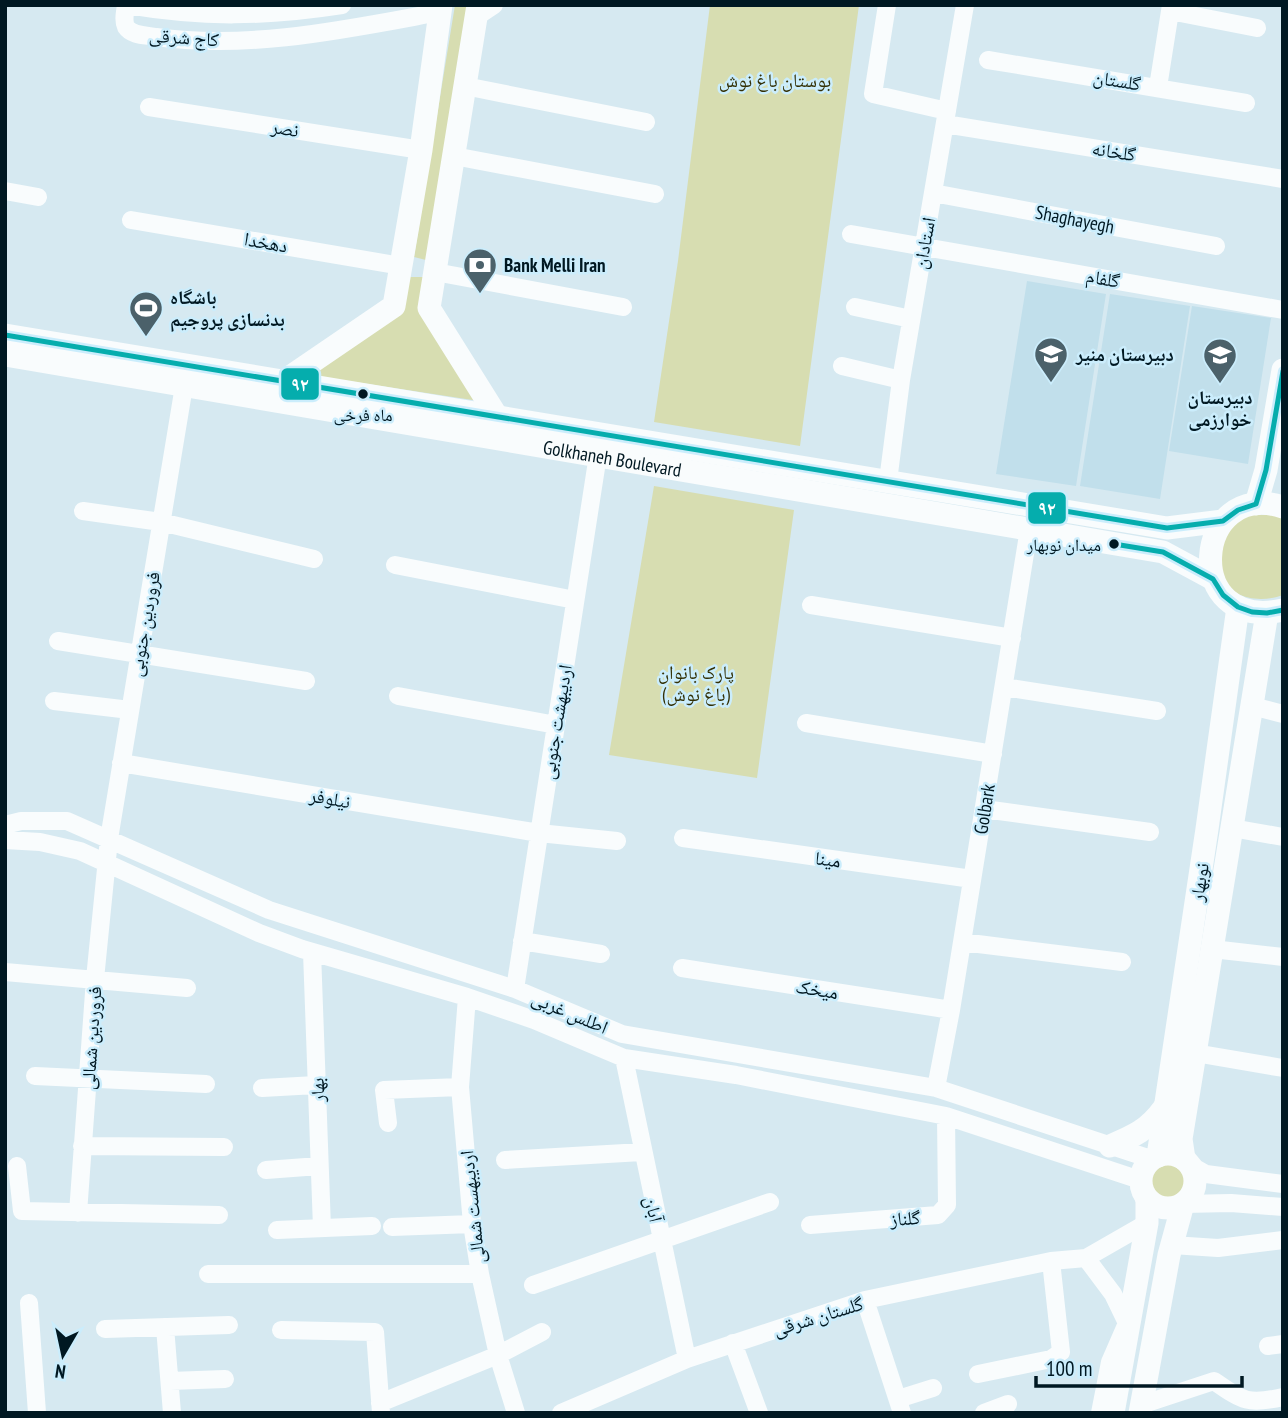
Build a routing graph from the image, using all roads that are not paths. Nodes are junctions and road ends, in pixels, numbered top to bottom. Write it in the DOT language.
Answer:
graph roads {
  1 [pos="342,5"];
  2 [pos="887,5"];
  3 [pos="965,5"];
  4 [pos="440,8"];
  5 [pos="1171,8"];
  6 [pos="483,9"];
  7 [pos="1258,28"];
  8 [pos="988,60"];
  9 [pos="465,86"];
  10 [pos="1158,87"];
  11 [pos="1246,103"];
  12 [pos="149,107"];
  13 [pos="946,117"];
  14 [pos="646,122"];
  15 [pos="421,150"];
  16 [pos="454,156"];
  17 [pos="1283,179"];
  18 [pos="5,191"];
  19 [pos="933,193"];
  20 [pos="655,194"];
  21 [pos="38,197"];
  22 [pos="131,220"];
  23 [pos="850,234"];
  24 [pos="924,245"];
  25 [pos="1216,246"];
  26 [pos="401,265"];
  27 [pos="435,272"];
  28 [pos="623,307"];
  29 [pos="855,307"];
  30 [pos="1283,310"];
  31 [pos="911,319"];
  32 [pos="5,335"];
  33 [pos="5,355"];
  34 [pos="842,366"];
  35 [pos="1283,370"];
  36 [pos="901,380"];
  37 [pos="284,381"];
  38 [pos="184,386"];
  39 [pos="496,415"];
  40 [pos="598,456"];
  41 [pos="888,481"];
  42 [pos="1256,504"];
  43 [pos="1283,508"];
  44 [pos="83,511"];
  45 [pos="1223,521"];
  46 [pos="162,522"];
  47 [pos="1029,530"];
  48 [pos="314,559"];
  49 [pos="395,565"];
  50 [pos="1213,579"];
  51 [pos="575,600"];
  52 [pos="811,605"];
  53 [pos="1238,607"];
  54 [pos="1275,612"];
  55 [pos="1012,638"];
  56 [pos="58,641"];
  57 [pos="139,653"];
  58 [pos="306,681"];
  59 [pos="1004,687"];
  60 [pos="398,695"];
  61 [pos="54,701"];
  62 [pos="1251,706"];
  63 [pos="130,710"];
  64 [pos="1157,711"];
  65 [pos="1283,714"];
  66 [pos="806,723"];
  67 [pos="556,725"];
  68 [pos="993,754"];
  69 [pos="121,763"];
  70 [pos="984,809"];
  71 [pos="5,825"];
  72 [pos="1232,828"];
  73 [pos="1150,832"];
  74 [pos="539,833"];
  75 [pos="683,838"];
  76 [pos="1283,838"];
  77 [pos="109,839"];
  78 [pos="5,840"];
  79 [pos="617,841"];
  80 [pos="106,862"];
  81 [pos="972,879"];
  82 [pos="522,941"];
  83 [pos="962,942"];
  84 [pos="1212,949"];
  85 [pos="312,952"];
  86 [pos="601,954"];
  87 [pos="1283,957"];
  88 [pos="1122,962"];
  89 [pos="682,968"];
  90 [pos="5,972"];
  91 [pos="95,979"];
  92 [pos="187,988"];
  93 [pos="515,989"];
  94 [pos="467,996"];
  95 [pos="951,1010"];
  96 [pos="1195,1053"];
  97 [pos="624,1058"];
  98 [pos="1283,1068"];
  99 [pos="35,1076"];
  100 [pos="87,1080"];
  101 [pos="206,1084"];
  102 [pos="316,1085"];
  103 [pos="460,1087"];
  104 [pos="262,1088"];
  105 [pos="936,1088"];
  106 [pos="1164,1108"];
  107 [pos="946,1116"];
  108 [pos="388,1123"];
  109 [pos="82,1146"];
  110 [pos="1110,1146"];
  111 [pos="225,1147"];
  112 [pos="642,1152"];
  113 [pos="1154,1158"];
  114 [pos="505,1160"];
  115 [pos="1187,1162"];
  116 [pos="17,1166"];
  117 [pos="319,1166"];
  118 [pos="265,1170"];
  119 [pos="1281,1183"];
  120 [pos="1145,1201"];
  121 [pos="770,1202"];
  122 [pos="1183,1204"];
  123 [pos="1283,1207"];
  124 [pos="78,1213"];
  125 [pos="219,1214"];
  126 [pos="472,1223"];
  127 [pos="810,1224"];
  128 [pos="372,1226"];
  129 [pos="392,1227"];
  130 [pos="321,1228"];
  131 [pos="277,1230"];
  132 [pos="662,1240"];
  133 [pos="1283,1240"];
  134 [pos="1172,1245"];
  135 [pos="1086,1258"];
  136 [pos="1051,1261"];
  137 [pos="208,1274"];
  138 [pos="480,1275"];
  139 [pos="533,1285"];
  140 [pos="865,1300"];
  141 [pos="29,1303"];
  142 [pos="1127,1323"];
  143 [pos="229,1325"];
  144 [pos="165,1327"];
  145 [pos="105,1329"];
  146 [pos="281,1330"];
  147 [pos="542,1332"];
  148 [pos="733,1343"];
  149 [pos="498,1355"];
  150 [pos="687,1359"];
  151 [pos="978,1374"];
  152 [pos="225,1379"];
  153 [pos="170,1381"];
  154 [pos="933,1388"];
  155 [pos="1283,1397"];
  156 [pos="1008,1404"];
  157 [pos="900,1406"];
  158 [pos="380,1408"];
  159 [pos="1141,1410"];
  160 [pos="37,1413"];
  161 [pos="172,1413"];
  162 [pos="516,1413"];
  163 [pos="562,1413"];
  164 [pos="759,1413"];
  165 [pos="984,1413"];
  166 [pos="1100,1413"];
  167 [pos="1113,1413"];
  1 -- 4 [label="street, کاج شرقی"];
  2 -- 13 [label="street, گلخانه"];
  3 -- 13 [label="street, استادان"];
  4 -- 15 [label="main road"];
  5 -- 7 [label="street"];
  5 -- 10 [label="street"];
  6 -- 9 [label="main road"];
  8 -- 10 [label="street, گلستان"];
  9 -- 14 [label="street"];
  9 -- 16 [label="main road"];
  10 -- 11 [label="street, گلستان"];
  12 -- 15 [label="street, نصر"];
  13 -- 17 [label="street, گلخانه"];
  13 -- 19 [label="street, استادان"];
  15 -- 26 [label="main road"];
  16 -- 20 [label="street"];
  16 -- 27 [label="main road"];
  18 -- 21 [label="street"];
  19 -- 24 [label="street, استادان"];
  19 -- 25 [label="street, Shaghayegh"];
  22 -- 26 [label="street, دهخدا"];
  23 -- 24 [label="street, گلفام"];
  24 -- 30 [label="street, گلفام"];
  24 -- 31 [label="street, استادان"];
  26 -- 27 [label="main road"];
  26 -- 37 [label="main road"];
  27 -- 28 [label="street"];
  27 -- 39 [label="main road"];
  29 -- 31 [label="street"];
  31 -- 36 [label="street, استادان"];
  32 -- 37 [label="main road, Golkhaneh Boulevard"];
  33 -- 38 [label="main road, Golkhaneh Boulevard"];
  34 -- 36 [label="street"];
  35 -- 42 [label="main road"];
  36 -- 41 [label="street, استادان"];
  37 -- 39 [label="main road, Golkhaneh Boulevard"];
  38 -- 40 [label="main road, Golkhaneh Boulevard"];
  38 -- 46 [label="street, فروردین جنوبی"];
  39 -- 41 [label="main road, Golkhaneh Boulevard"];
  40 -- 47 [label="main road, Golkhaneh Boulevard"];
  40 -- 51 [label="street, اردیبهشت جنوبی"];
  41 -- 45 [label="main road, Golkhaneh Boulevard"];
  42 -- 43 [label="main road"];
  42 -- 45 [label="main road"];
  44 -- 46 [label="street"];
  45 -- 50 [label="main road"];
  46 -- 48 [label="street"];
  46 -- 57 [label="street, فروردین جنوبی"];
  47 -- 50 [label="main road, Golkhaneh Boulevard"];
  47 -- 55 [label="street, Golbark"];
  49 -- 51 [label="street"];
  50 -- 53 [label="main road"];
  51 -- 67 [label="street, اردیبهشت جنوبی"];
  52 -- 55 [label="street"];
  53 -- 54 [label="main road"];
  53 -- 106 [label="main road, نوبهار"];
  54 -- 62 [label="main road, نوبهار"];
  55 -- 59 [label="street, Golbark"];
  56 -- 57 [label="street"];
  57 -- 58 [label="street"];
  57 -- 63 [label="street, فروردین جنوبی"];
  59 -- 64 [label="street"];
  59 -- 68 [label="street, Golbark"];
  60 -- 67 [label="street"];
  61 -- 63 [label="street"];
  62 -- 65 [label="street"];
  62 -- 72 [label="main road, نوبهار"];
  63 -- 69 [label="street, فروردین جنوبی"];
  66 -- 68 [label="street"];
  67 -- 74 [label="street, اردیبهشت جنوبی"];
  68 -- 70 [label="street, Golbark"];
  69 -- 74 [label="street, نیلوفر"];
  69 -- 77 [label="street, فروردین جنوبی"];
  70 -- 73 [label="street"];
  70 -- 81 [label="street, Golbark"];
  71 -- 77 [label="street, اطلس غربی"];
  72 -- 76 [label="street"];
  72 -- 84 [label="main road, نوبهار"];
  74 -- 79 [label="street, نیلوفر"];
  74 -- 82 [label="street, اردیبهشت جنوبی"];
  75 -- 81 [label="street, مینا"];
  77 -- 80 [label="street, فروردین جنوبی"];
  77 -- 93 [label="street, اطلس غربی"];
  78 -- 80 [label="street, اطلس غربی"];
  80 -- 85 [label="street, اطلس غربی"];
  80 -- 91 [label="street, فروردین شمالی"];
  81 -- 83 [label="street, Golbark"];
  82 -- 86 [label="street"];
  82 -- 93 [label="street, اردیبهشت جنوبی"];
  83 -- 88 [label="street"];
  83 -- 95 [label="street, Golbark"];
  84 -- 87 [label="street"];
  84 -- 96 [label="main road, نوبهار"];
  85 -- 94 [label="street, اطلس غربی"];
  85 -- 102 [label="street, بهار"];
  89 -- 95 [label="street, میخک"];
  90 -- 91 [label="street"];
  91 -- 92 [label="street"];
  91 -- 100 [label="street, فروردین شمالی"];
  93 -- 105 [label="street, اطلس غربی"];
  94 -- 97 [label="street, اطلس غربی"];
  94 -- 103 [label="street, اردیبهست شمالی"];
  95 -- 105 [label="street, Golbark"];
  96 -- 98 [label="street"];
  96 -- 115 [label="main road, نوبهار"];
  97 -- 107 [label="street, اطلس غربی"];
  97 -- 112 [label="street, آبان"];
  99 -- 100 [label="street"];
  100 -- 101 [label="street"];
  100 -- 109 [label="street, فروردین شمالی"];
  102 -- 104 [label="street"];
  102 -- 117 [label="street, بهار"];
  103 -- 108 [label="street"];
  103 -- 126 [label="street, اردیبهست شمالی"];
  105 -- 110 [label="street, اطلس غربی"];
  106 -- 110 [label="main road"];
  106 -- 113 [label="main road, نوبهار"];
  107 -- 120 [label="street, اطلس غربی"];
  107 -- 127 [label="street, گلناز"];
  109 -- 111 [label="street"];
  109 -- 124 [label="street, فروردین شمالی"];
  110 -- 113 [label="street, اطلس غربی"];
  112 -- 114 [label="street"];
  112 -- 132 [label="street, آبان"];
  113 -- 115 [label="main road"];
  113 -- 120 [label="main road"];
  115 -- 119 [label="street"];
  115 -- 122 [label="main road"];
  116 -- 124 [label="street"];
  117 -- 118 [label="street"];
  117 -- 130 [label="street, بهار"];
  120 -- 122 [label="main road"];
  120 -- 135 [label="street, گلستان شرقی"];
  120 -- 142 [label="main road"];
  121 -- 132 [label="street"];
  122 -- 123 [label="street"];
  122 -- 134 [label="main road"];
  124 -- 125 [label="street"];
  126 -- 129 [label="street"];
  126 -- 138 [label="street, اردیبهست شمالی"];
  128 -- 130 [label="street"];
  130 -- 131 [label="street"];
  132 -- 139 [label="street"];
  132 -- 150 [label="street, آبان"];
  133 -- 134 [label="street"];
  134 -- 159 [label="main road"];
  135 -- 136 [label="street, گلستان شرقی"];
  135 -- 142 [label="street"];
  136 -- 140 [label="street, گلستان شرقی"];
  136 -- 151 [label="street"];
  137 -- 138 [label="street"];
  138 -- 149 [label="street, اردیبهست شمالی"];
  140 -- 148 [label="street, گلستان شرقی"];
  140 -- 157 [label="street"];
  141 -- 160 [label="street"];
  142 -- 166 [label="street"];
  142 -- 167 [label="main road"];
  143 -- 144 [label="street"];
  144 -- 145 [label="street"];
  144 -- 153 [label="street"];
  146 -- 158 [label="street"];
  147 -- 149 [label="street"];
  148 -- 150 [label="street, گلستان شرقی"];
  148 -- 164 [label="street"];
  149 -- 158 [label="street"];
  149 -- 162 [label="street, اردیبهست شمالی"];
  150 -- 163 [label="street, گلستان شرقی"];
  152 -- 153 [label="street"];
  153 -- 161 [label="street"];
  154 -- 157 [label="street"];
  155 -- 159 [label="street"];
  156 -- 165 [label="street"];
}
